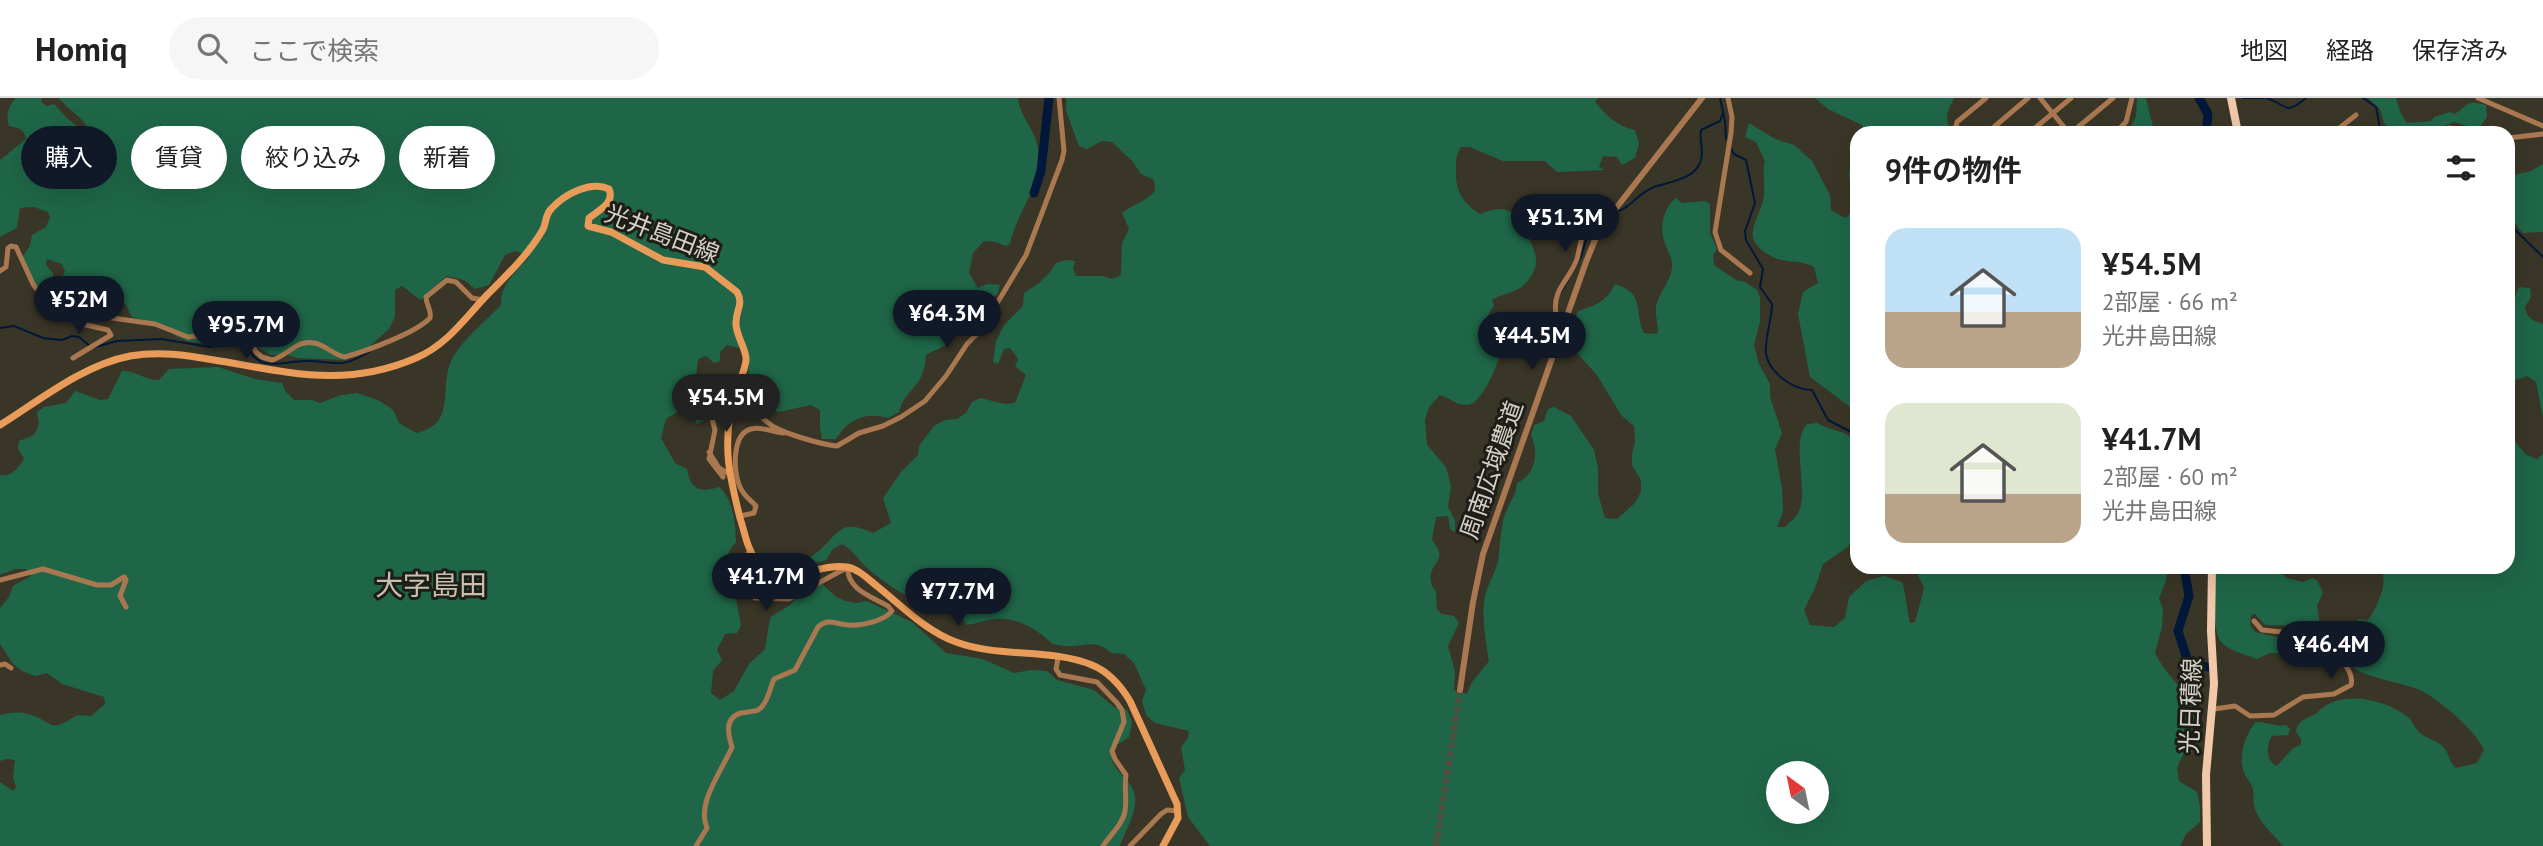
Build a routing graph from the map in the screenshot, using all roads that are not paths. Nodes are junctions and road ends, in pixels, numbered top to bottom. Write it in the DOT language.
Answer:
graph roads {
  1 [pos="1059,98"];
  2 [pos="1702,98"];
  3 [pos="1728,98"];
  4 [pos="1986,98"];
  5 [pos="2028,98"];
  6 [pos="2040,98"];
  7 [pos="2071,98"];
  8 [pos="2113,98"];
  9 [pos="2132,98"];
  10 [pos="2231,98"];
  11 [pos="2478,98"];
  12 [pos="2052,114"];
  13 [pos="2356,115"];
  14 [pos="1956,126"];
  15 [pos="1994,126"];
  16 [pos="2037,126"];
  17 [pos="2063,126"];
  18 [pos="2079,126"];
  19 [pos="2122,126"];
  20 [pos="2237,126"];
  21 [pos="2342,126"];
  22 [pos="2543,126"];
  23 [pos="2543,134"];
  24 [pos="2515,137"];
  25 [pos="1614,210"];
  26 [pos="0,271"];
  27 [pos="1750,273"];
  28 [pos="483,300"];
  29 [pos="1565,319"];
  30 [pos="80,321"];
  31 [pos="73,358"];
  32 [pos="272,360"];
  33 [pos="270,369"];
  34 [pos="734,393"];
  35 [pos="732,405"];
  36 [pos="0,425"];
  37 [pos="791,433"];
  38 [pos="726,475"];
  39 [pos="740,516"];
  40 [pos="750,551"];
  41 [pos="848,568"];
  42 [pos="2212,574"];
  43 [pos="0,580"];
  44 [pos="126,607"];
  45 [pos="2254,621"];
  46 [pos="1058,658"];
  47 [pos="0,665"];
  48 [pos="11,668"];
  49 [pos="1460,690"];
  50 [pos="2214,709"];
  51 [pos="1178,811"];
  52 [pos="696,846"];
  53 [pos="1102,846"];
  54 [pos="1130,846"];
  55 [pos="1163,846"];
  56 [pos="2207,846"];
  1 -- 37 [label="street"];
  2 -- 25 [label="street, 周南広域農道"];
  3 -- 27 [label="street"];
  4 -- 14 [label="street"];
  5 -- 15 [label="street"];
  6 -- 12 [label="street"];
  7 -- 12 [label="street"];
  8 -- 18 [label="street"];
  9 -- 19 [label="street"];
  10 -- 20 [label="main road"];
  11 -- 22 [label="street"];
  12 -- 16 [label="street"];
  12 -- 17 [label="street"];
  13 -- 21 [label="street"];
  23 -- 24 [label="street"];
  25 -- 29 [label="street, 周南広域農道"];
  25 -- 29 [label="street"];
  26 -- 30 [label="street"];
  28 -- 32 [label="street"];
  28 -- 33 [label="main road, 光井島田線"];
  28 -- 34 [label="main road, 光井島田線"];
  29 -- 49 [label="street, 周南広域農道"];
  30 -- 31 [label="street"];
  30 -- 32 [label="street"];
  32 -- 33 [label="street"];
  33 -- 36 [label="main road, 光井島田線"];
  34 -- 35 [label="main road, 光井島田線"];
  34 -- 38 [label="street"];
  35 -- 37 [label="street"];
  35 -- 38 [label="main road, 光井島田線"];
  37 -- 39 [label="street"];
  38 -- 39 [label="main road, 光井島田線"];
  39 -- 40 [label="main road, 光井島田線"];
  40 -- 41 [label="main road"];
  40 -- 41 [label="street"];
  41 -- 46 [label="main road"];
  41 -- 52 [label="street"];
  42 -- 50 [label="main road, 光日積線"];
  43 -- 44 [label="street"];
  45 -- 50 [label="street"];
  46 -- 51 [label="main road"];
  46 -- 53 [label="street"];
  47 -- 48 [label="street"];
  50 -- 56 [label="main road, 光日積線"];
  51 -- 54 [label="street"];
  51 -- 55 [label="main road"];
}
